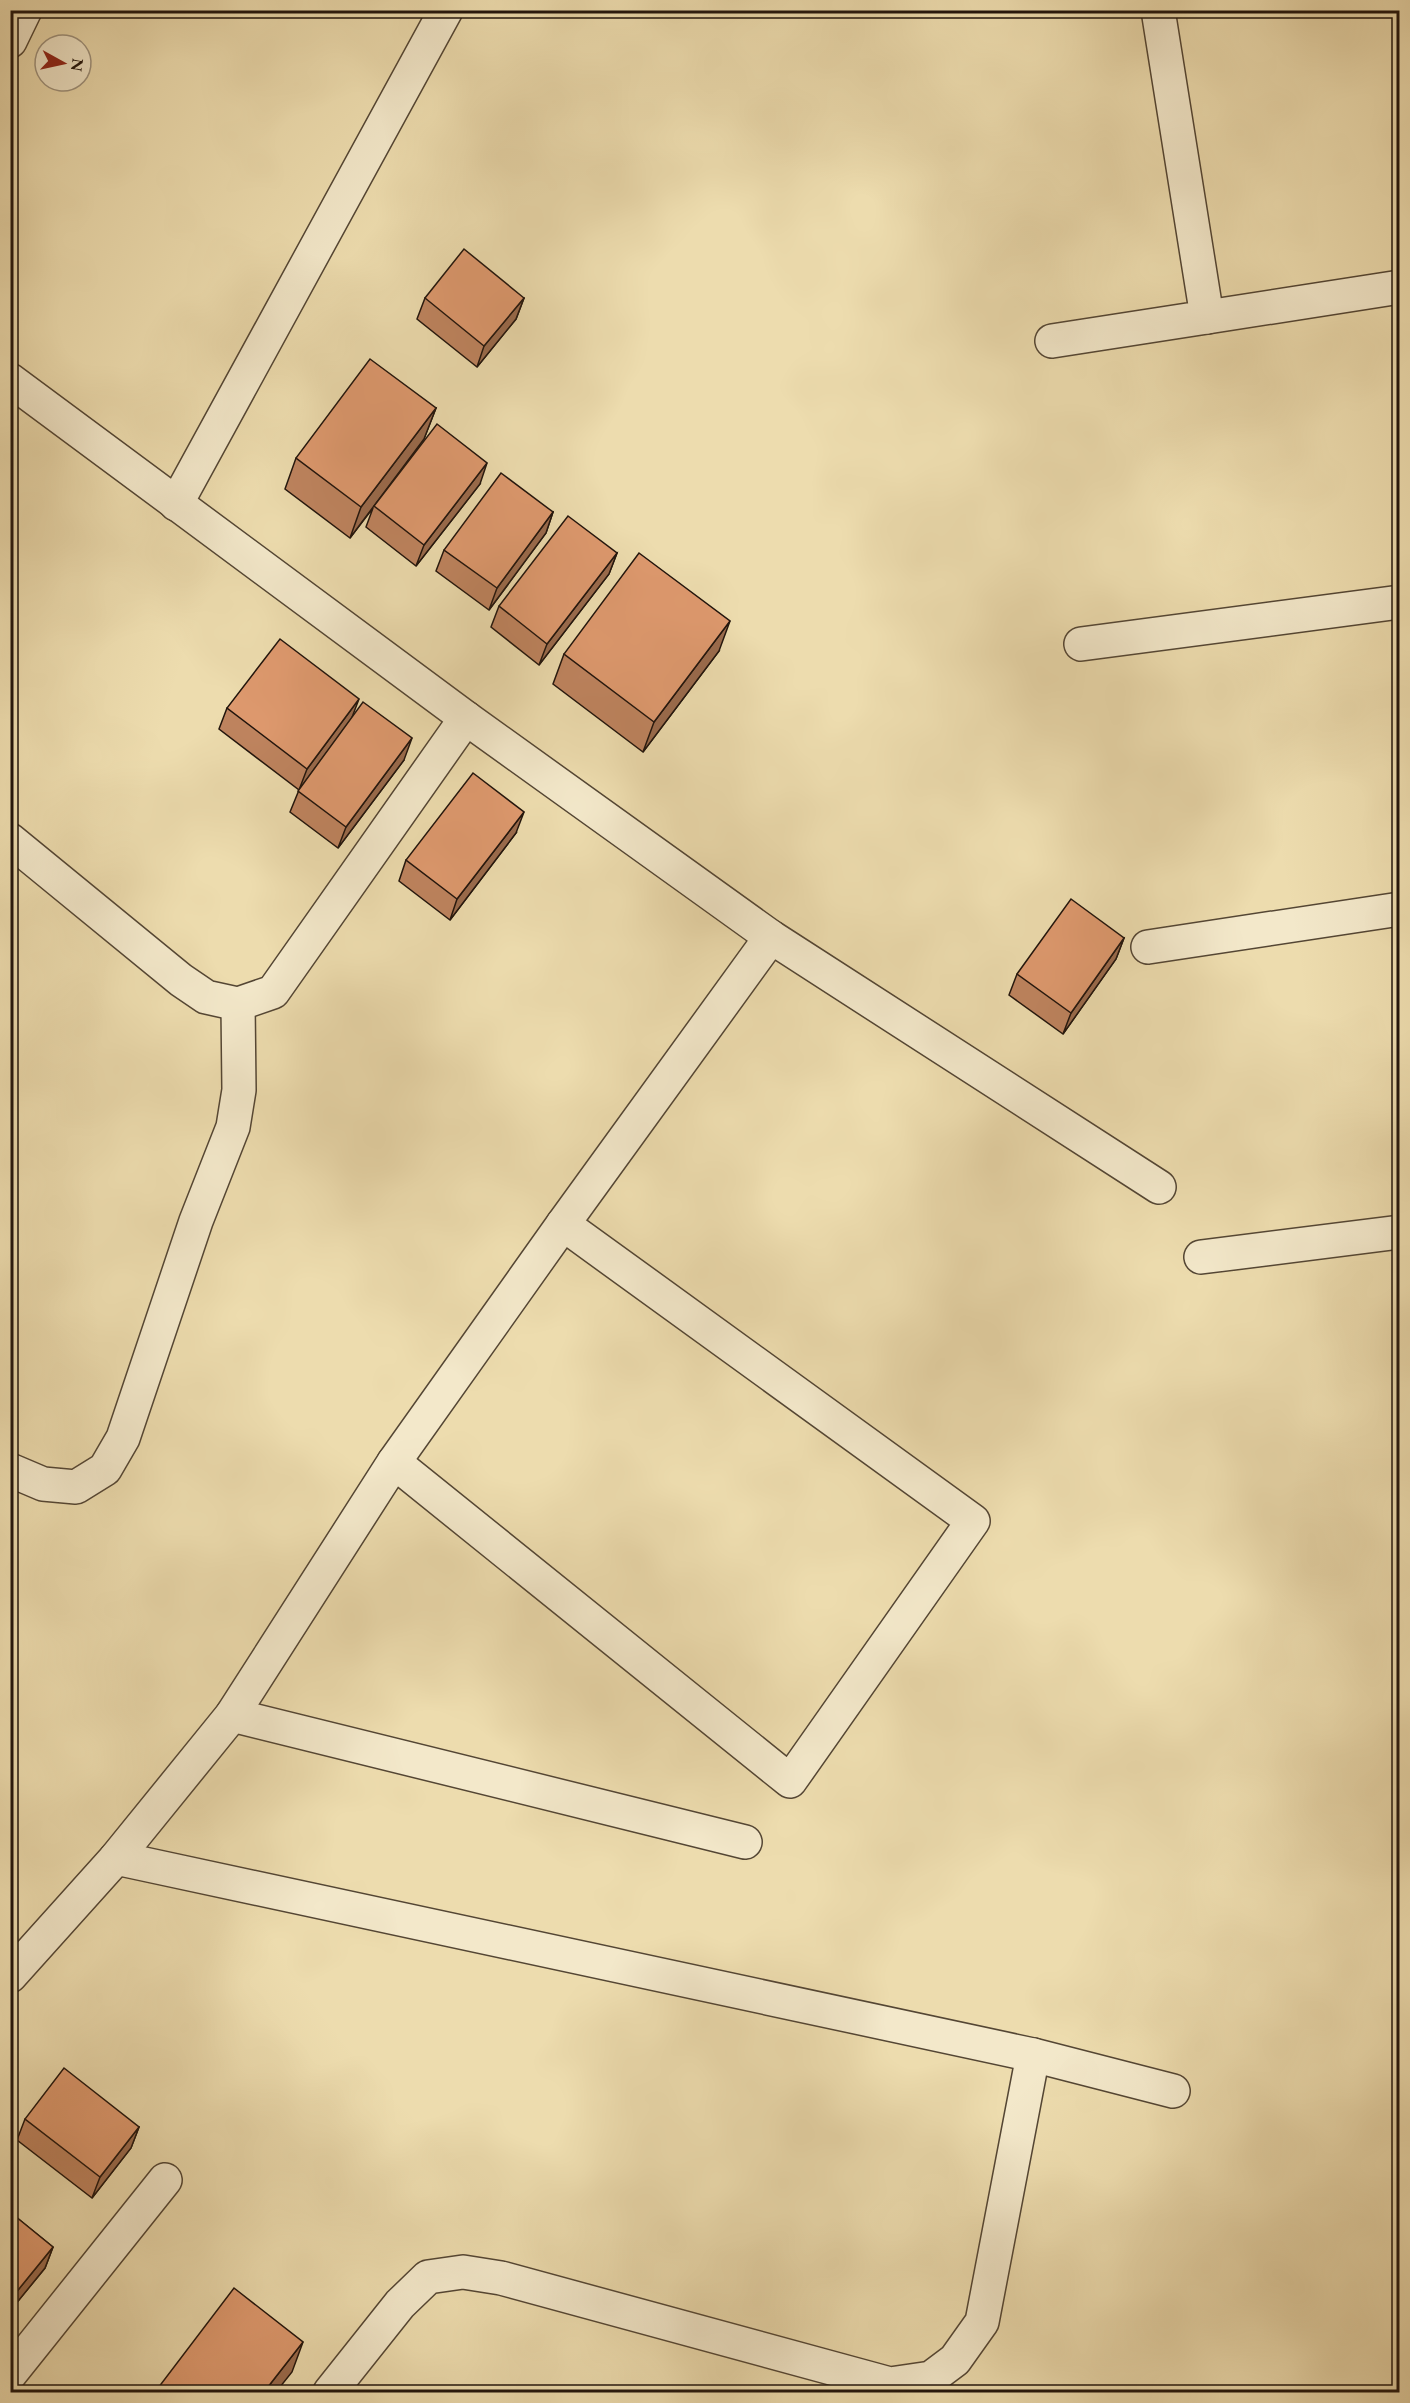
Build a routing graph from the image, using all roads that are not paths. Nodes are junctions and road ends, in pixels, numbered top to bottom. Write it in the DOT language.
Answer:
graph roads {
  1 [pos="25,10"];
  2 [pos="446,10"];
  3 [pos="1158,10"];
  4 [pos="10,41"];
  5 [pos="1400,287"];
  6 [pos="1207,317"];
  7 [pos="1052,340"];
  8 [pos="10,380"];
  9 [pos="176,504"];
  10 [pos="1400,602"];
  11 [pos="1081,644"];
  12 [pos="466,718"];
  13 [pos="10,840"];
  14 [pos="1400,909"];
  15 [pos="771,937"];
  16 [pos="1148,947"];
  17 [pos="238,1004"];
  18 [pos="1159,1187"];
  19 [pos="563,1224"];
  20 [pos="1400,1232"];
  21 [pos="1201,1257"];
  22 [pos="394,1462"];
  23 [pos="10,1470"];
  24 [pos="232,1715"];
  25 [pos="745,1842"];
  26 [pos="116,1858"];
  27 [pos="10,1976"];
  28 [pos="1033,2055"];
  29 [pos="1173,2091"];
  30 [pos="165,2180"];
  31 [pos="10,2374"];
  32 [pos="330,2392"];
  1 -- 4 [label="street"];
  2 -- 9 [label="street"];
  3 -- 6 [label="street"];
  5 -- 6 [label="street"];
  6 -- 7 [label="street"];
  8 -- 9 [label="street"];
  9 -- 12 [label="street"];
  10 -- 11 [label="street"];
  12 -- 15 [label="street"];
  12 -- 17 [label="street"];
  13 -- 17 [label="street"];
  14 -- 16 [label="street"];
  15 -- 18 [label="street"];
  15 -- 19 [label="street"];
  17 -- 23 [label="street"];
  19 -- 22 [label="street"];
  19 -- 22 [label="street"];
  20 -- 21 [label="street"];
  22 -- 24 [label="street"];
  24 -- 25 [label="street"];
  24 -- 26 [label="street"];
  26 -- 27 [label="street"];
  26 -- 28 [label="street"];
  28 -- 29 [label="street"];
  28 -- 32 [label="street"];
  30 -- 31 [label="street"];
}
